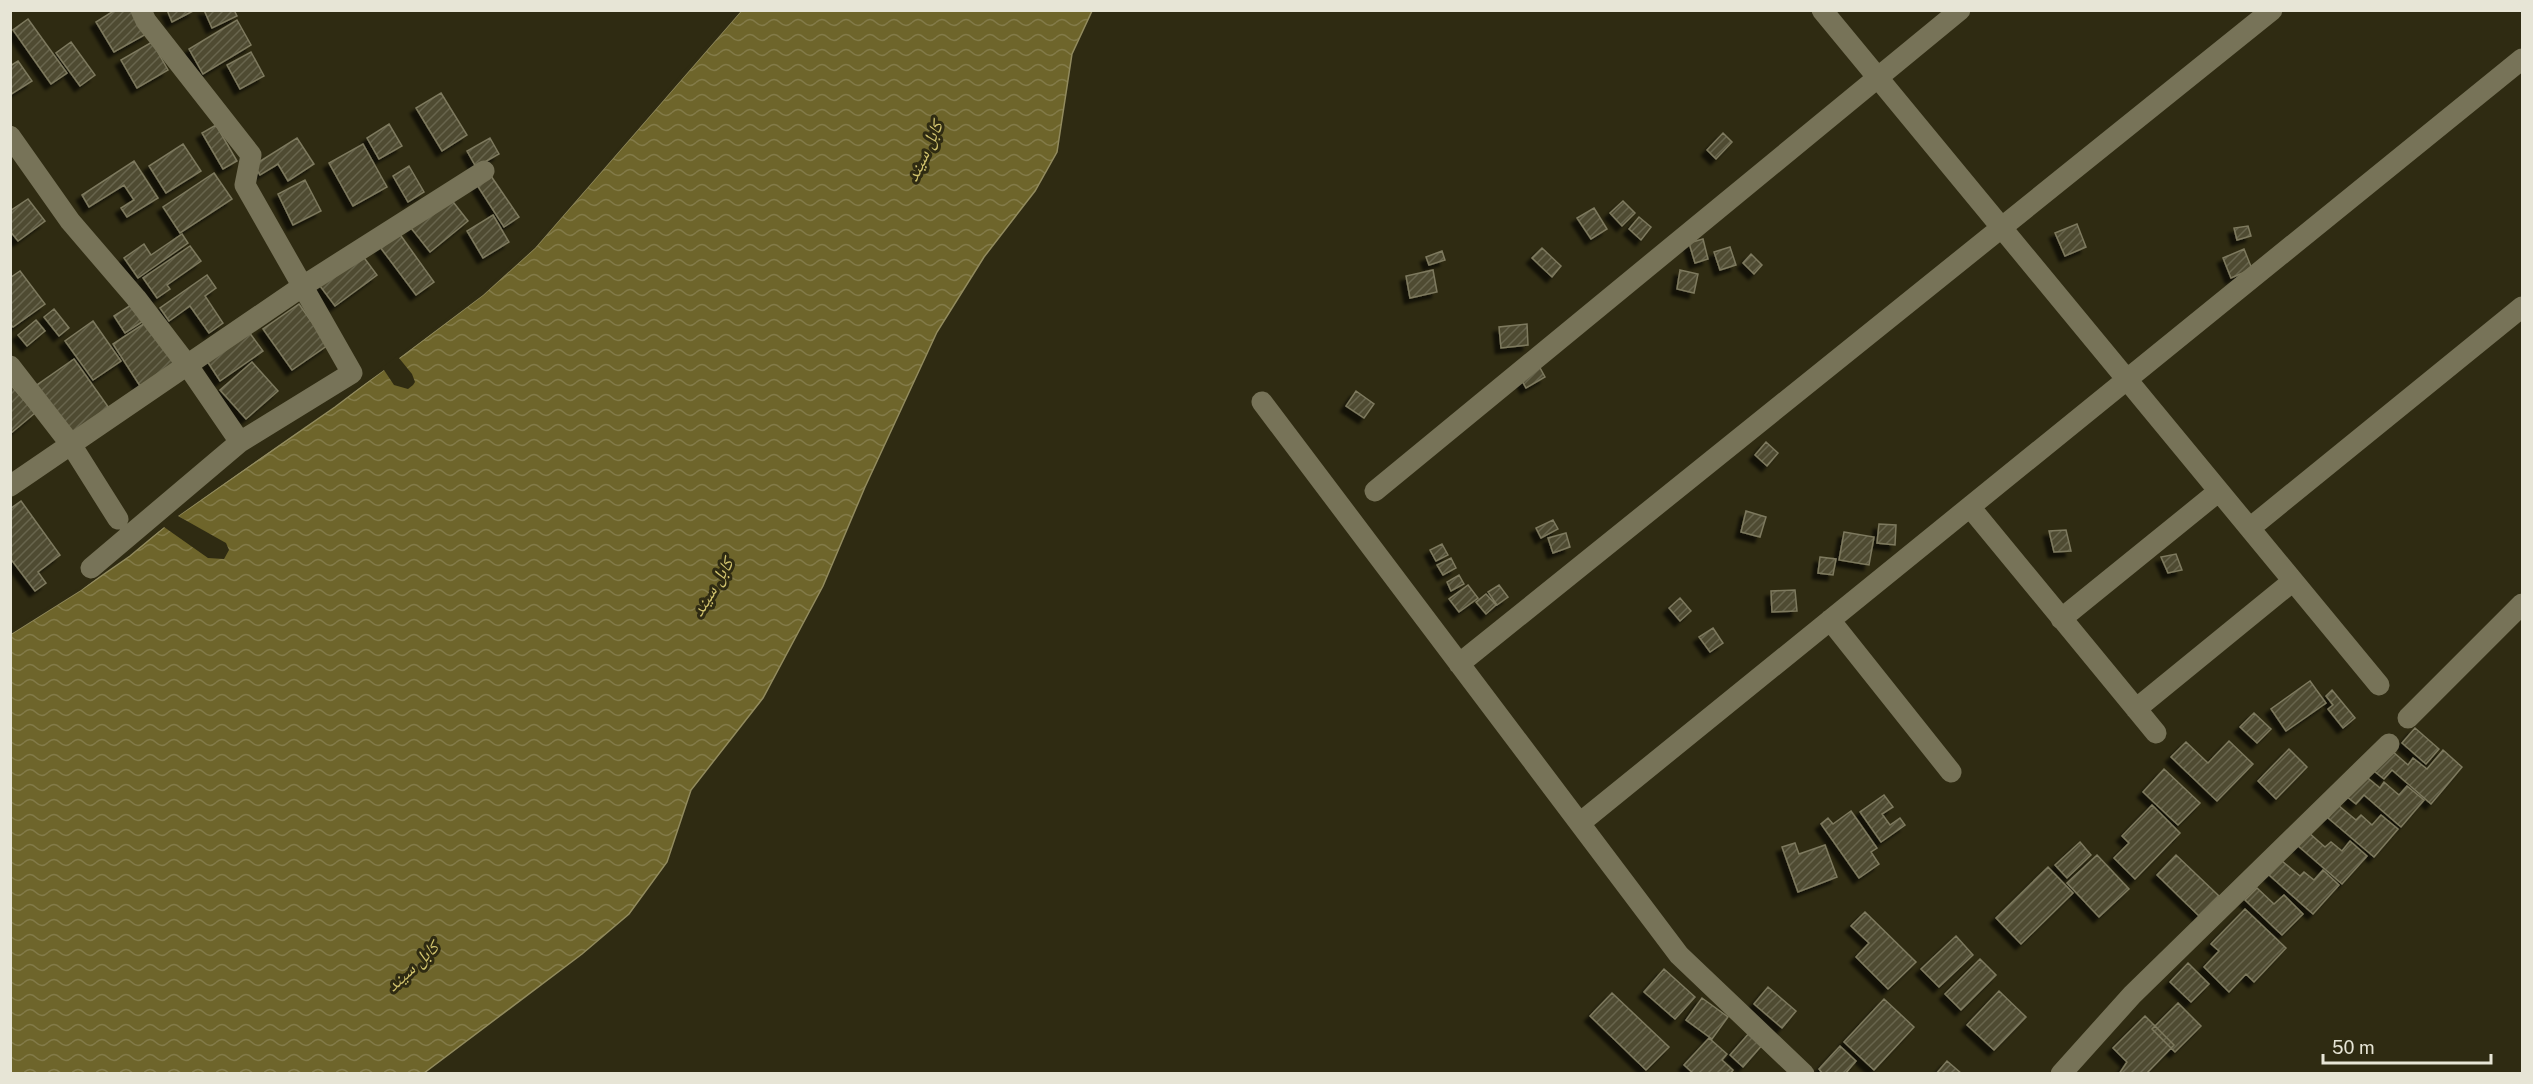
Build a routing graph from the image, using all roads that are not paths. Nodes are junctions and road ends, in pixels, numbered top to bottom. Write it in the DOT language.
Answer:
graph roads {
  1 [pos="141,10"];
  2 [pos="1822,10"];
  3 [pos="1960,10"];
  4 [pos="2272,10"];
  5 [pos="2523,59"];
  6 [pos="1878,78"];
  7 [pos="10,136"];
  8 [pos="484,171"];
  9 [pos="2002,228"];
  10 [pos="303,286"];
  11 [pos="2523,307"];
  12 [pos="10,366"];
  13 [pos="188,366"];
  14 [pos="2127,380"];
  15 [pos="1262,402"];
  16 [pos="240,442"];
  17 [pos="72,446"];
  18 [pos="13,480"];
  19 [pos="1375,491"];
  20 [pos="2219,491"];
  21 [pos="1970,507"];
  22 [pos="118,519"];
  23 [pos="2250,528"];
  24 [pos="90,568"];
  25 [pos="2293,581"];
  26 [pos="2523,604"];
  27 [pos="2061,619"];
  28 [pos="1830,620"];
  29 [pos="1459,664"];
  30 [pos="2379,685"];
  31 [pos="2136,709"];
  32 [pos="2408,718"];
  33 [pos="2156,733"];
  34 [pos="2388,744"];
  35 [pos="1951,772"];
  36 [pos="1580,823"];
  37 [pos="1804,1074"];
  38 [pos="2061,1074"];
  1 -- 10 [label="street"];
  2 -- 6 [label="street"];
  3 -- 6 [label="street"];
  4 -- 9 [label="street"];
  5 -- 14 [label="street"];
  6 -- 9 [label="street"];
  6 -- 19 [label="street"];
  7 -- 13 [label="street"];
  8 -- 10 [label="street"];
  9 -- 14 [label="street"];
  9 -- 29 [label="street"];
  10 -- 13 [label="street"];
  10 -- 16 [label="street"];
  11 -- 23 [label="street"];
  12 -- 17 [label="street"];
  13 -- 16 [label="street"];
  13 -- 17 [label="street"];
  14 -- 20 [label="street"];
  14 -- 21 [label="street"];
  15 -- 29 [label="street"];
  16 -- 24 [label="street"];
  17 -- 18 [label="street"];
  17 -- 22 [label="street"];
  20 -- 23 [label="street"];
  20 -- 27 [label="street"];
  21 -- 27 [label="street"];
  21 -- 28 [label="street"];
  23 -- 25 [label="street"];
  25 -- 30 [label="street"];
  25 -- 31 [label="street"];
  26 -- 32 [label="street"];
  27 -- 31 [label="street"];
  28 -- 35 [label="street"];
  28 -- 36 [label="street"];
  29 -- 36 [label="street"];
  31 -- 33 [label="street"];
  34 -- 38 [label="street"];
  36 -- 37 [label="street"];
}
